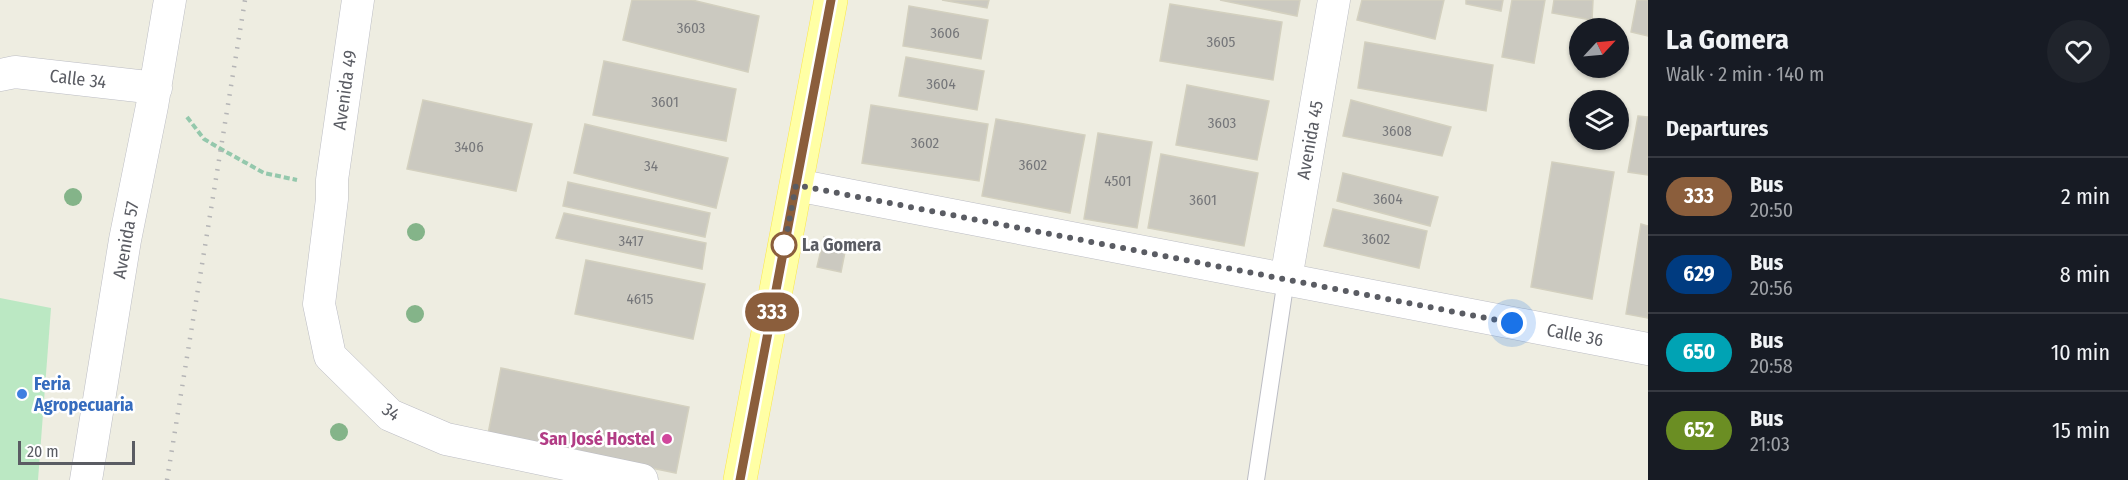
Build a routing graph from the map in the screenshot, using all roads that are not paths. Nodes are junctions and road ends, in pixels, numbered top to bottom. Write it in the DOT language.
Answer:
graph roads {
  1 [pos="170,0"];
  2 [pos="358,0"];
  3 [pos="831,0"];
  4 [pos="1334,0"];
  5 [pos="0,75"];
  6 [pos="157,80"];
  7 [pos="796,185"];
  8 [pos="332,190"];
  9 [pos="1286,279"];
  10 [pos="1648,349"];
  11 [pos="86,480"];
  12 [pos="642,480"];
  13 [pos="740,480"];
  14 [pos="1256,480"];
  1 -- 6 [label="street, Avenida 57"];
  2 -- 8 [label="street, Avenida 49"];
  3 -- 7 [label="main road"];
  4 -- 9 [label="street, Avenida 45"];
  5 -- 6 [label="street, Calle 34"];
  6 -- 11 [label="street, Avenida 57"];
  7 -- 9 [label="street, Calle 36"];
  7 -- 13 [label="main road"];
  8 -- 12 [label="street, 34"];
  9 -- 10 [label="street, Calle 36"];
  9 -- 14 [label="lane"];
}
